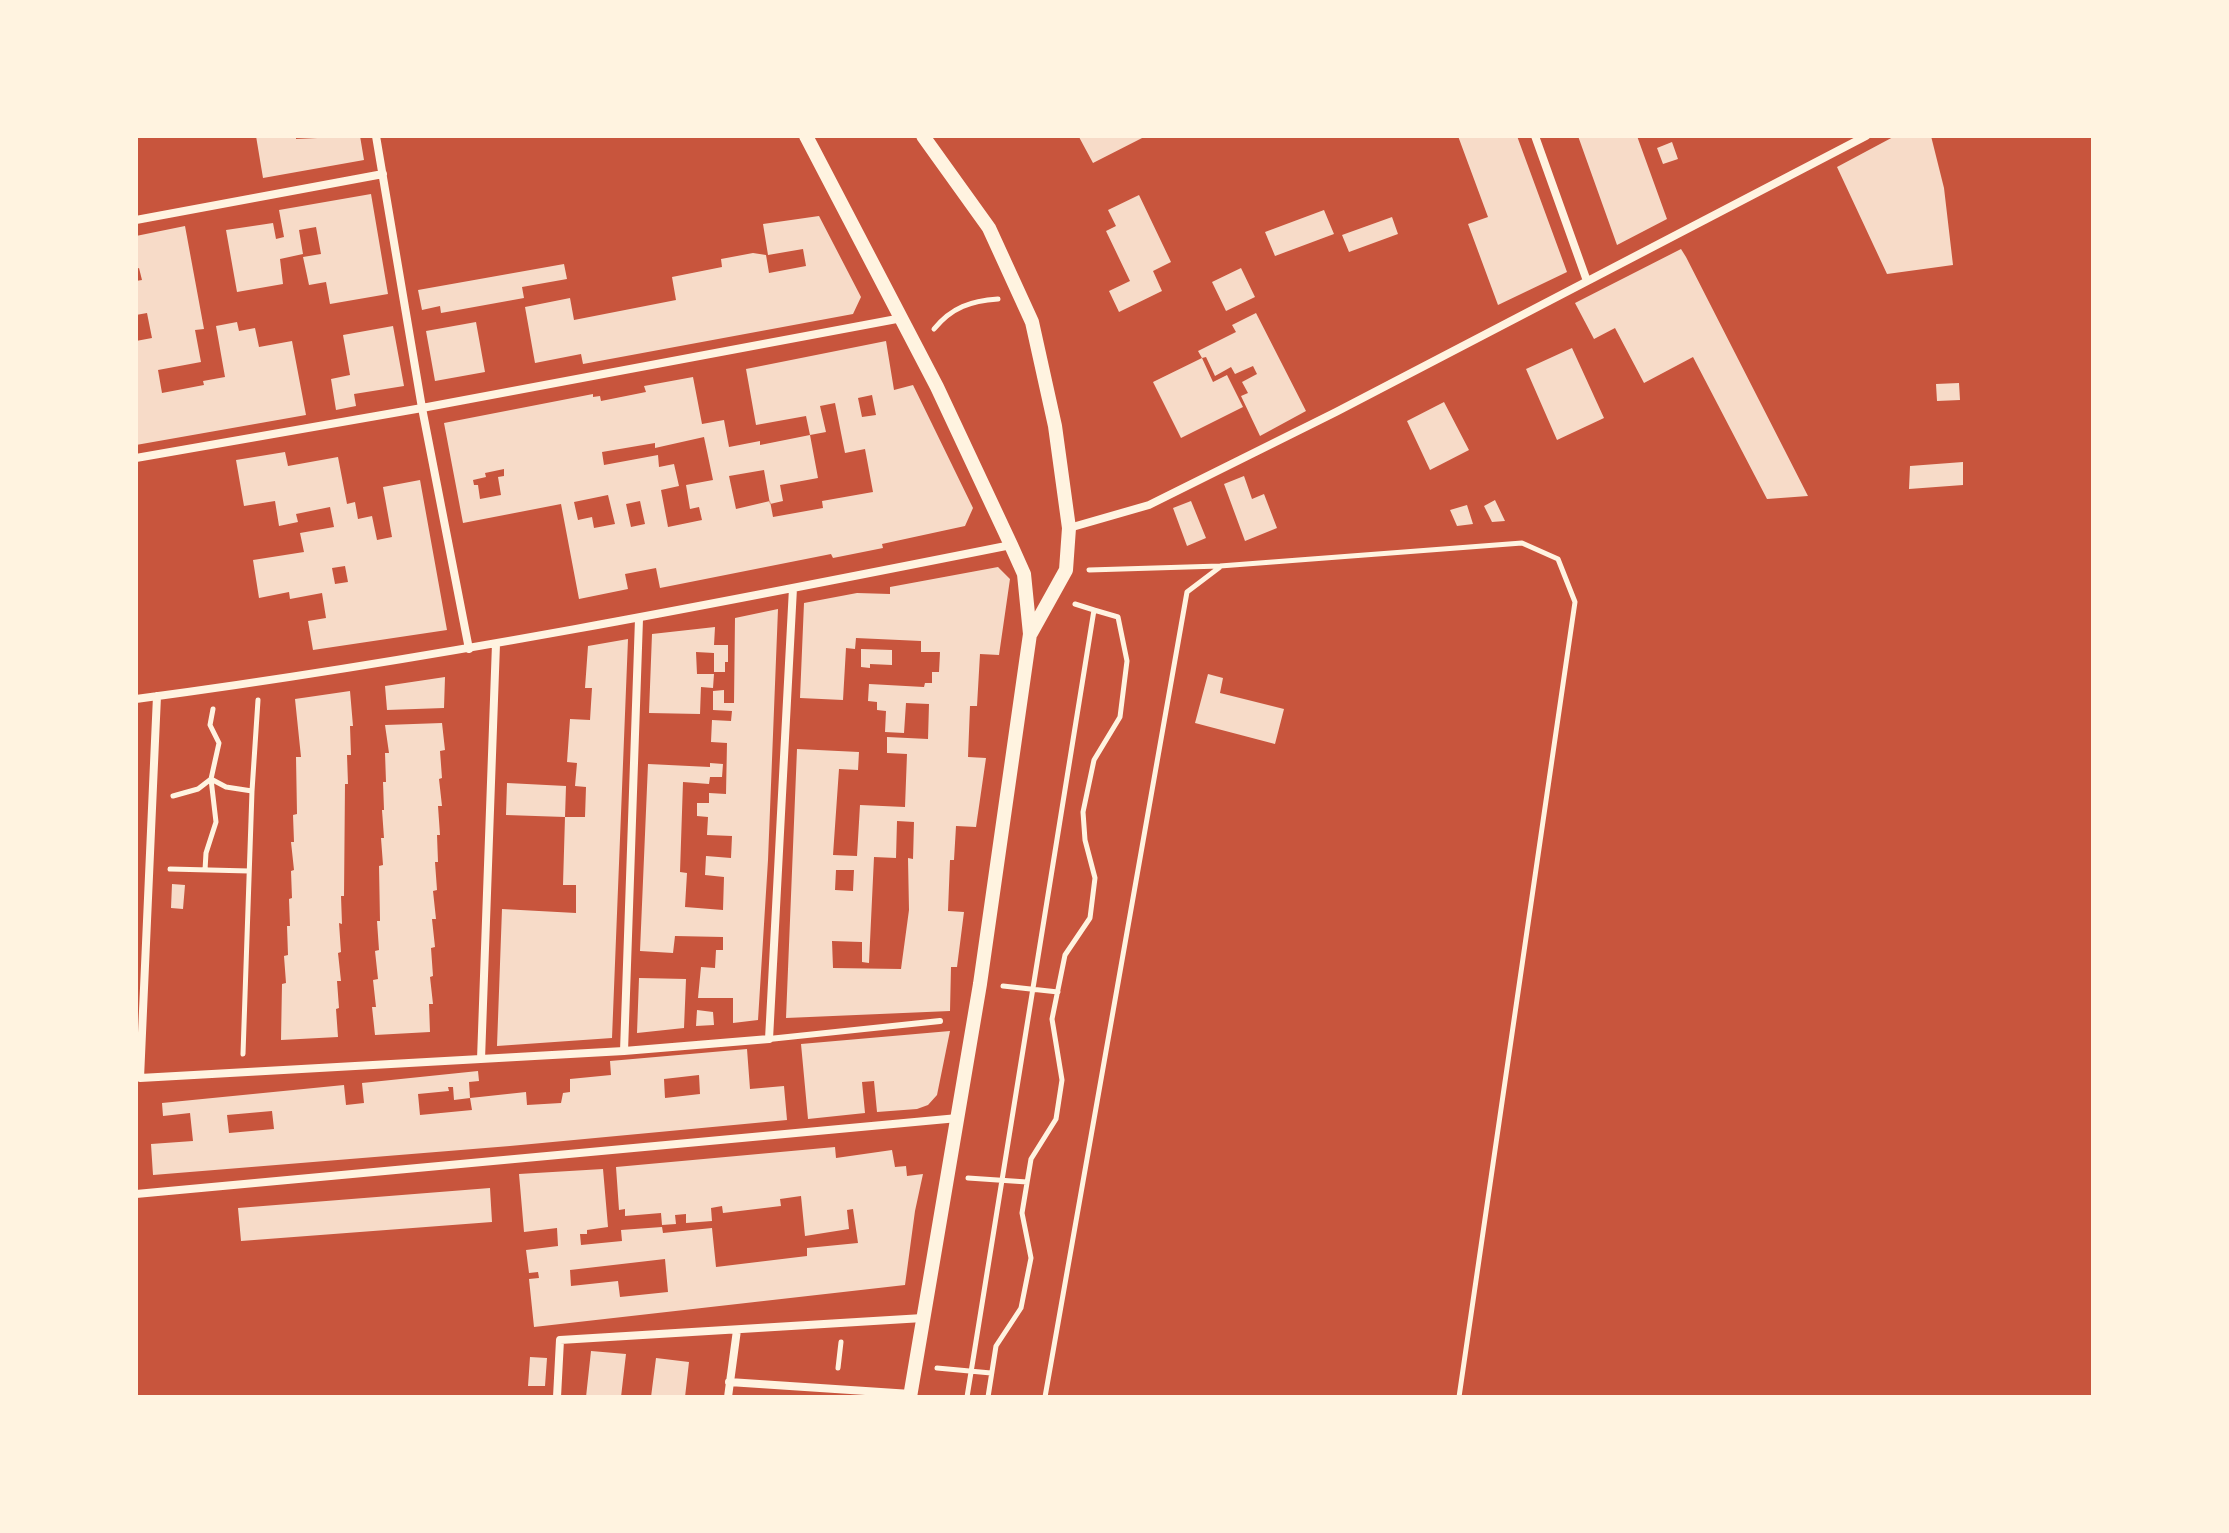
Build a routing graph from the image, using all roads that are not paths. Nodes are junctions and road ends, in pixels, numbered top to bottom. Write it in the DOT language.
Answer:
graph roads {
  1 [pos="376,136"];
  2 [pos="806,136"];
  3 [pos="923,136"];
  4 [pos="1535,136"];
  5 [pos="1866,136"];
  6 [pos="383,174"];
  7 [pos="136,220"];
  8 [pos="1587,281"];
  9 [pos="902,318"];
  10 [pos="422,408"];
  11 [pos="136,458"];
  12 [pos="1069,528"];
  13 [pos="1011,545"];
  14 [pos="793,588"];
  15 [pos="639,619"];
  16 [pos="1030,634"];
  17 [pos="496,644"];
  18 [pos="469,649"];
  19 [pos="157,696"];
  20 [pos="136,699"];
  21 [pos="940,1021"];
  22 [pos="769,1039"];
  23 [pos="624,1051"];
  24 [pos="481,1059"];
  25 [pos="138,1079"];
  26 [pos="959,1118"];
  27 [pos="136,1194"];
  28 [pos="923,1318"];
  29 [pos="737,1330"];
  30 [pos="729,1382"];
  31 [pos="911,1396"];
  32 [pos="557,1397"];
  33 [pos="728,1397"];
  1 -- 6 [label="street"];
  2 -- 9 [label="street"];
  3 -- 12 [label="street"];
  4 -- 8 [label="street"];
  5 -- 8 [label="street"];
  6 -- 7 [label="street"];
  6 -- 10 [label="street"];
  8 -- 12 [label="street"];
  9 -- 10 [label="street"];
  9 -- 13 [label="street"];
  10 -- 11 [label="street"];
  10 -- 18 [label="street"];
  12 -- 16 [label="street"];
  13 -- 14 [label="street"];
  13 -- 16 [label="street"];
  14 -- 15 [label="street"];
  14 -- 22 [label="street"];
  15 -- 17 [label="street"];
  15 -- 23 [label="street"];
  16 -- 26 [label="street"];
  17 -- 18 [label="street"];
  17 -- 24 [label="street"];
  18 -- 19 [label="street"];
  19 -- 20 [label="street"];
  19 -- 25 [label="street"];
  21 -- 22 [label="lane"];
  22 -- 23 [label="street"];
  23 -- 24 [label="street"];
  24 -- 25 [label="street"];
  26 -- 27 [label="street"];
  26 -- 28 [label="street"];
  28 -- 29 [label="street"];
  28 -- 31 [label="street"];
  29 -- 30 [label="street"];
  29 -- 32 [label="street"];
  30 -- 31 [label="street"];
  30 -- 33 [label="street"];
}
